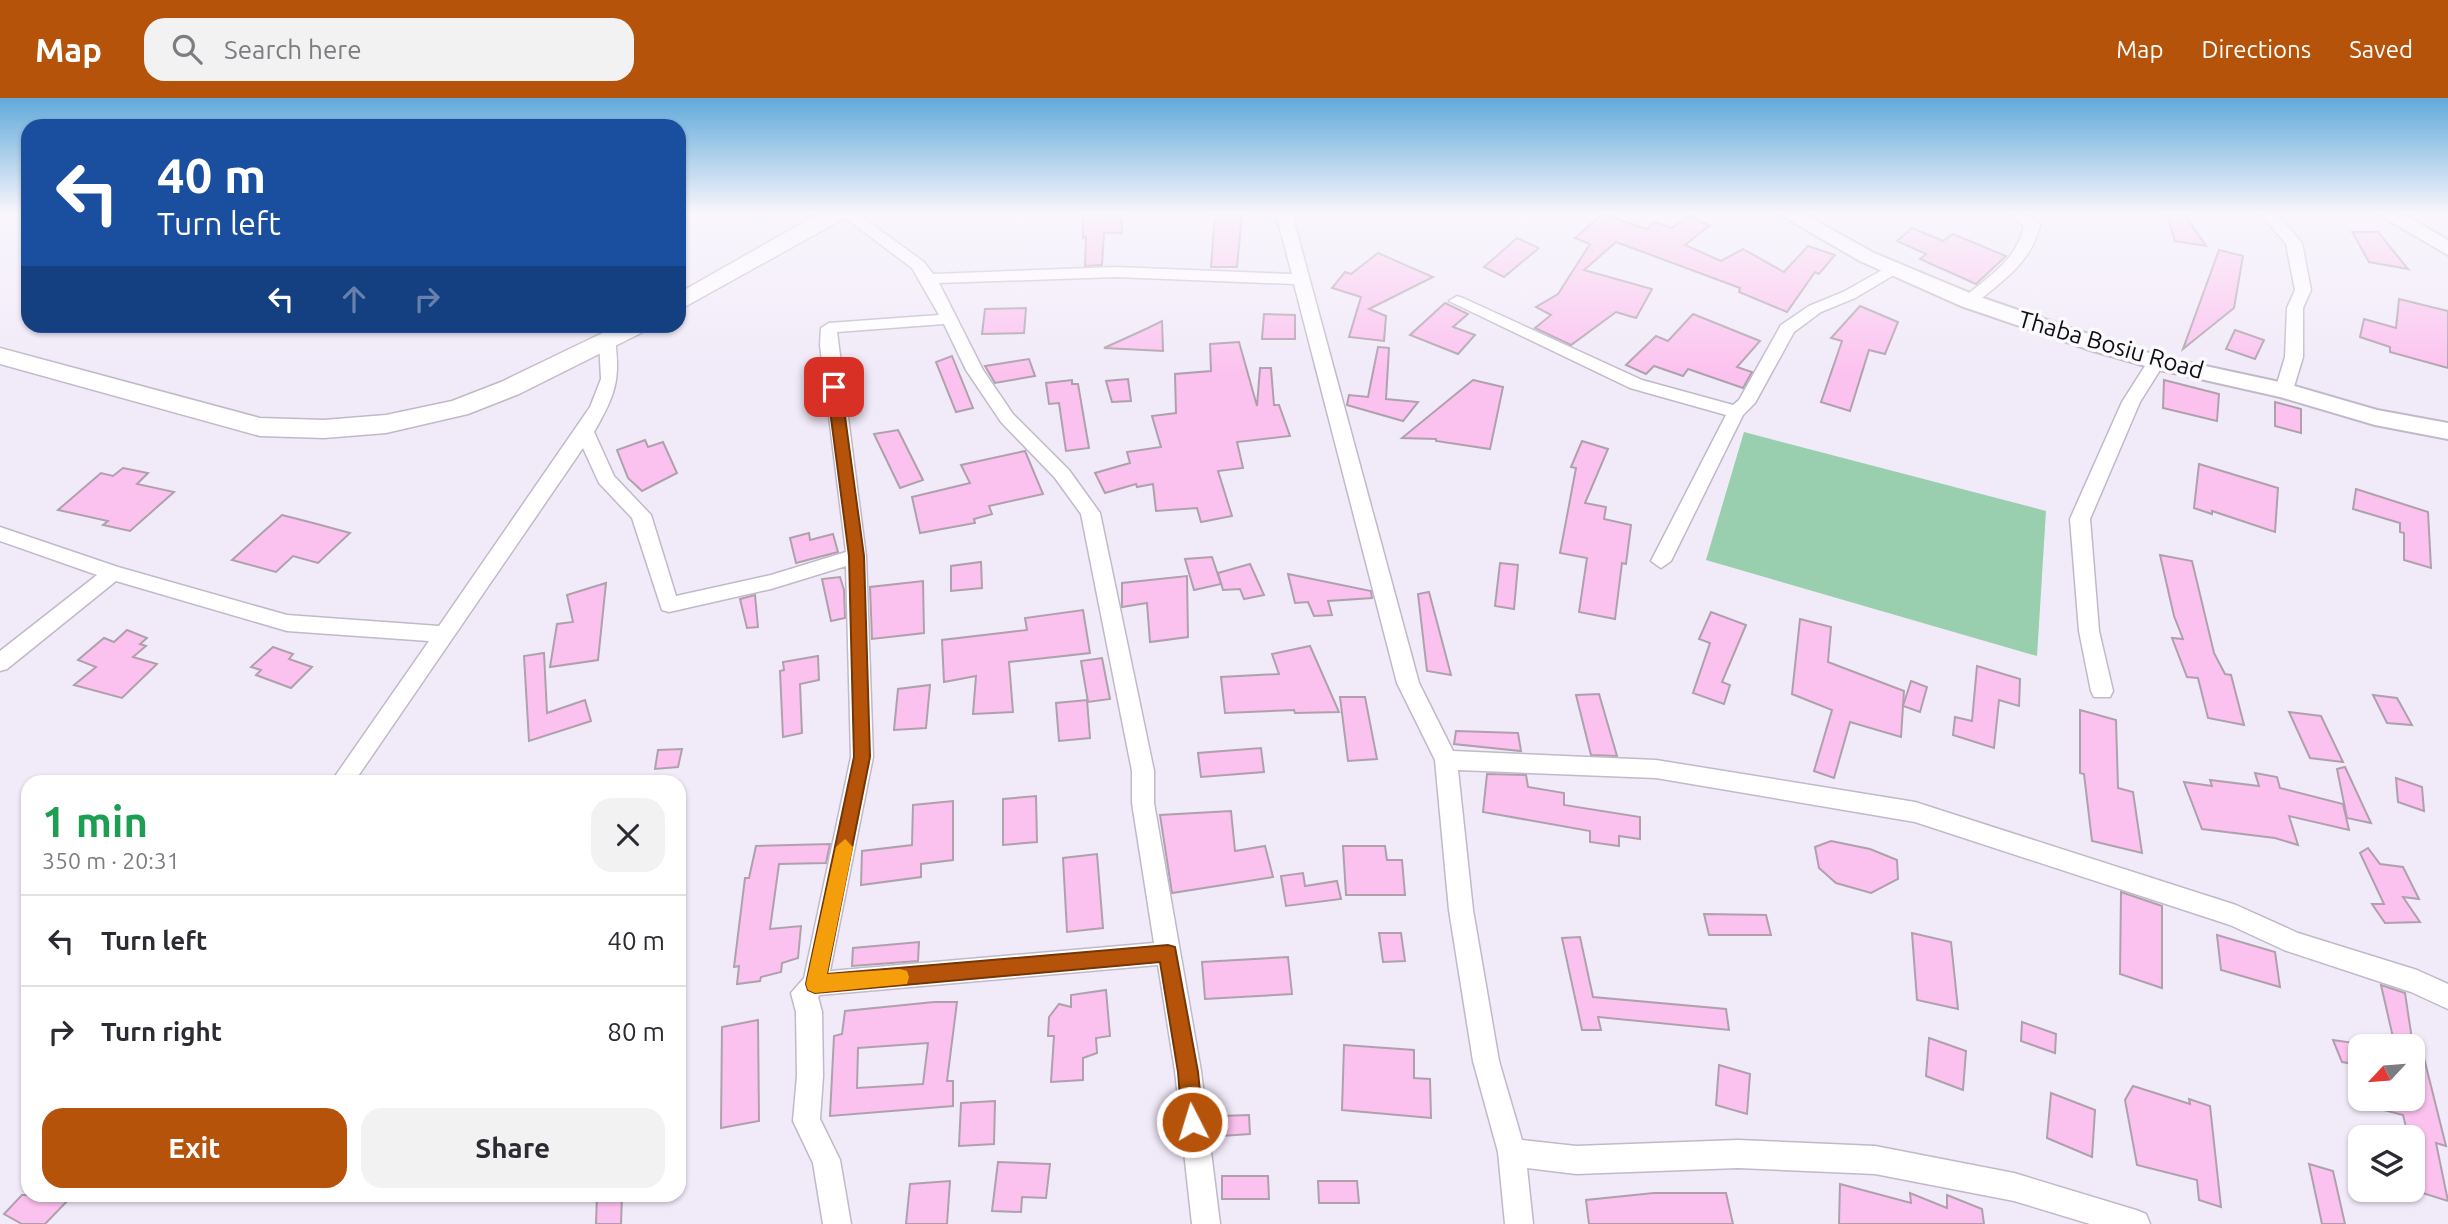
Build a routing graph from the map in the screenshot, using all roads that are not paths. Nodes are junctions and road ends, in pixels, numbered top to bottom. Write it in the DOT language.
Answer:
graph roads {
  1 [pos="747,267"];
  2 [pos="919,267"];
  3 [pos="1298,267"];
  4 [pos="1889,267"];
  5 [pos="2011,267"];
  6 [pos="2299,267"];
  7 [pos="1894,269"];
  8 [pos="929,279"];
  9 [pos="1301,279"];
  10 [pos="686,299"];
  11 [pos="1457,301"];
  12 [pos="1969,301"];
  13 [pos="949,319"];
  14 [pos="622,333"];
  15 [pos="607,340"];
  16 [pos="0,356"];
  17 [pos="2156,362"];
  18 [pos="2284,390"];
  19 [pos="1736,412"];
  20 [pos="2448,431"];
  21 [pos="585,432"];
  22 [pos="0,534"];
  23 [pos="856,556"];
  24 [pos="1661,561"];
  25 [pos="113,573"];
  26 [pos="447,634"];
  27 [pos="0,663"];
  28 [pos="2102,691"];
  29 [pos="1446,760"];
  30 [pos="347,775"];
  31 [pos="1168,953"];
  32 [pos="815,984"];
  33 [pos="2448,997"];
  34 [pos="1512,1152"];
  35 [pos="837,1224"];
  36 [pos="1206,1224"];
  37 [pos="1519,1224"];
  38 [pos="2136,1224"];
  1 -- 10 [label="main road"];
  2 -- 8 [label="street"];
  3 -- 9 [label="street"];
  4 -- 7 [label="street, Thaba Bosiu Road"];
  5 -- 12 [label="street"];
  6 -- 18 [label="street"];
  7 -- 12 [label="street, Thaba Bosiu Road"];
  7 -- 19 [label="street"];
  8 -- 9 [label="street"];
  8 -- 13 [label="street"];
  9 -- 29 [label="street"];
  11 -- 19 [label="street"];
  12 -- 17 [label="street, Thaba Bosiu Road"];
  13 -- 23 [label="street"];
  13 -- 31 [label="street"];
  14 -- 15 [label="main road"];
  15 -- 16 [label="main road"];
  15 -- 21 [label="street"];
  17 -- 18 [label="street, Thaba Bosiu Road"];
  17 -- 28 [label="street"];
  18 -- 20 [label="street, Thaba Bosiu Road"];
  19 -- 24 [label="street"];
  21 -- 23 [label="street"];
  21 -- 26 [label="street"];
  22 -- 25 [label="street"];
  23 -- 32 [label="street"];
  25 -- 26 [label="street"];
  25 -- 27 [label="street"];
  26 -- 30 [label="street"];
  29 -- 33 [label="street"];
  29 -- 34 [label="street"];
  31 -- 32 [label="street"];
  31 -- 36 [label="street"];
  32 -- 35 [label="street"];
  34 -- 37 [label="street"];
  34 -- 38 [label="street"];
}
